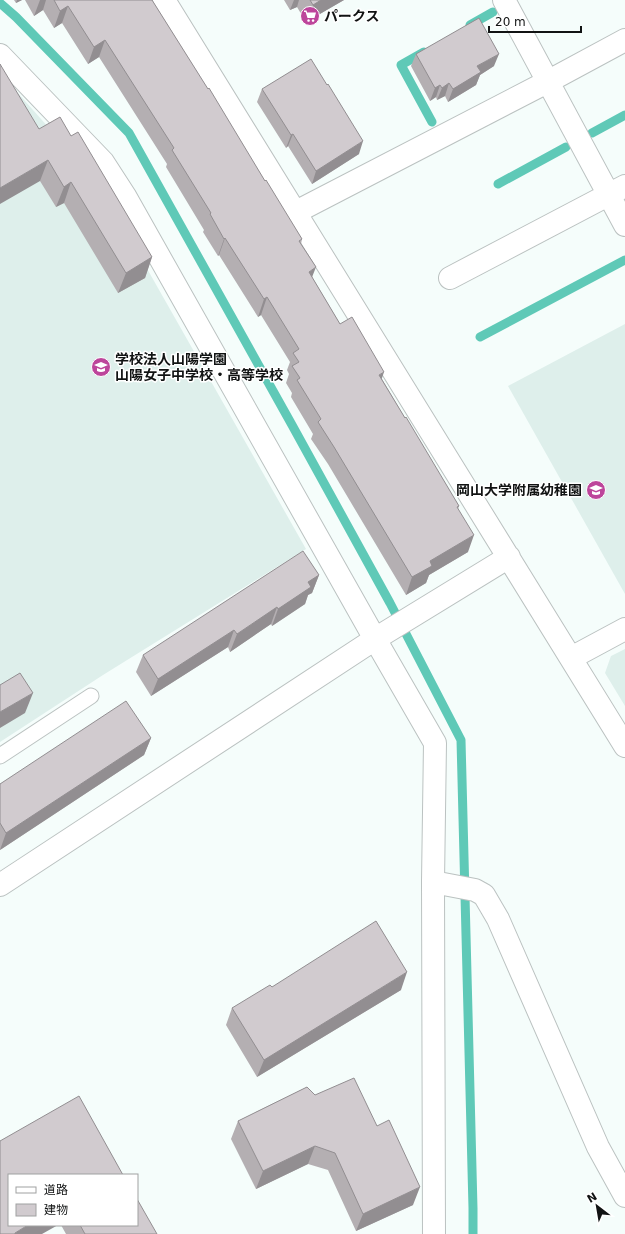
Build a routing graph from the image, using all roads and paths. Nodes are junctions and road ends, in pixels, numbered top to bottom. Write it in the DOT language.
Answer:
graph roads {
  1 [pos="164,0"];
  2 [pos="504,0"];
  3 [pos="625,40"];
  4 [pos="0,55"];
  5 [pos="549,82"];
  6 [pos="617,190"];
  7 [pos="296,212"];
  8 [pos="625,224"];
  9 [pos="450,278"];
  10 [pos="509,557"];
  11 [pos="625,629"];
  12 [pos="380,636"];
  13 [pos="571,658"];
  14 [pos="91,696"];
  15 [pos="625,746"];
  16 [pos="0,756"];
  17 [pos="0,885"];
  18 [pos="454,886"];
  19 [pos="625,1196"];
  20 [pos="434,1234"];
  1 -- 7 [label="street"];
  2 -- 5 [label="street"];
  3 -- 5 [label="street"];
  4 -- 12 [label="street"];
  5 -- 6 [label="street"];
  5 -- 7 [label="street"];
  6 -- 8 [label="street"];
  6 -- 9 [label="street"];
  7 -- 10 [label="street"];
  10 -- 12 [label="street"];
  10 -- 13 [label="street"];
  11 -- 13 [label="street"];
  12 -- 17 [label="street"];
  12 -- 18 [label="street"];
  13 -- 15 [label="street"];
  14 -- 16 [label="lane"];
  18 -- 19 [label="street"];
  18 -- 20 [label="street"];
}
